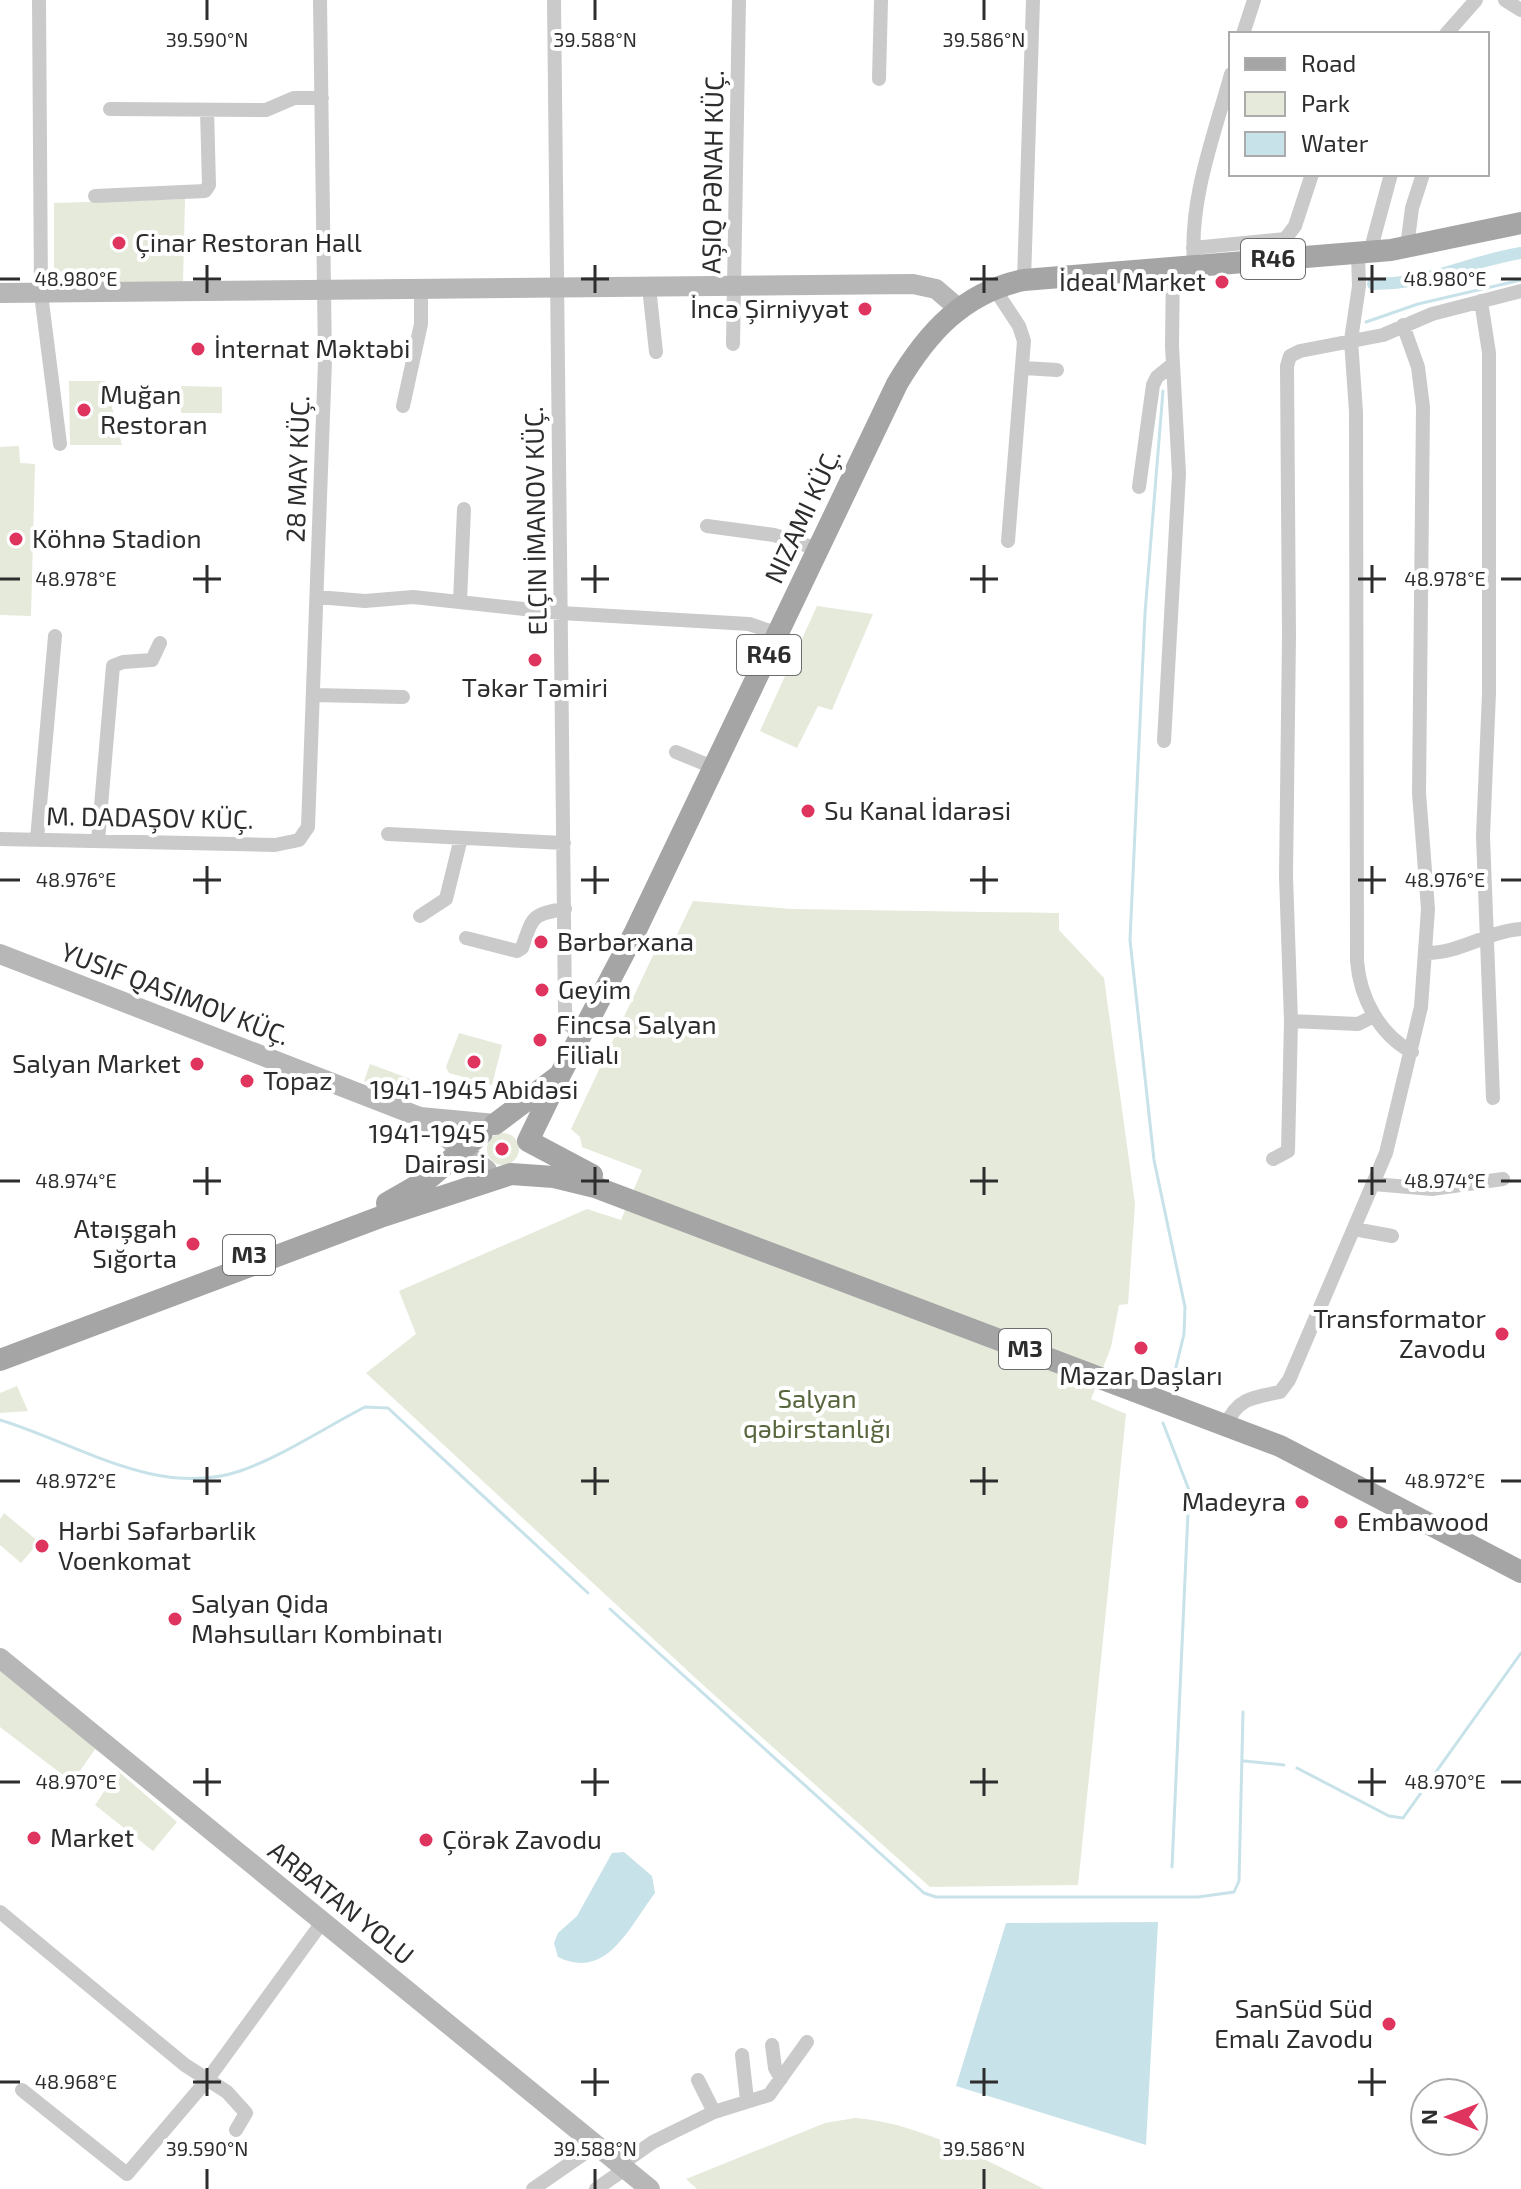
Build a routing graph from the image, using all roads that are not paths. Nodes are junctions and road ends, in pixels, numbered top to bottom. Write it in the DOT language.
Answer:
graph roads {
  1 [pos="39,0"];
  2 [pos="320,0"];
  3 [pos="554,0"];
  4 [pos="739,0"];
  5 [pos="881,0"];
  6 [pos="1033,0"];
  7 [pos="1254,0"];
  8 [pos="1476,0"];
  9 [pos="1505,0"];
  10 [pos="1521,10"];
  11 [pos="1244,32"];
  12 [pos="1448,32"];
  13 [pos="879,79"];
  14 [pos="1229,81"];
  15 [pos="322,98"];
  16 [pos="110,109"];
  17 [pos="207,110"];
  18 [pos="1311,176"];
  19 [pos="1390,176"];
  20 [pos="1422,176"];
  21 [pos="95,196"];
  22 [pos="1521,223"];
  23 [pos="1407,247"];
  24 [pos="1364,252"];
  25 [pos="1187,259"];
  26 [pos="1024,280"];
  27 [pos="735,285"];
  28 [pos="649,287"];
  29 [pos="556,288"];
  30 [pos="994,288"];
  31 [pos="421,291"];
  32 [pos="1521,291"];
  33 [pos="324,292"];
  34 [pos="0,293"];
  35 [pos="41,294"];
  36 [pos="1481,301"];
  37 [pos="958,308"];
  38 [pos="1403,325"];
  39 [pos="1351,340"];
  40 [pos="733,344"];
  41 [pos="656,352"];
  42 [pos="1173,364"];
  43 [pos="1024,368"];
  44 [pos="1057,370"];
  45 [pos="403,406"];
  46 [pos="60,444"];
  47 [pos="1139,487"];
  48 [pos="464,509"];
  49 [pos="707,526"];
  50 [pos="1008,541"];
  51 [pos="818,549"];
  52 [pos="317,597"];
  53 [pos="460,601"];
  54 [pos="561,613"];
  55 [pos="779,634"];
  56 [pos="55,636"];
  57 [pos="160,643"];
  58 [pos="314,695"];
  59 [pos="403,697"];
  60 [pos="1164,741"];
  61 [pos="676,752"];
  62 [pos="715,768"];
  63 [pos="388,834"];
  64 [pos="461,838"];
  65 [pos="0,839"];
  66 [pos="37,839"];
  67 [pos="299,840"];
  68 [pos="98,841"];
  69 [pos="564,843"];
  70 [pos="565,909"];
  71 [pos="420,916"];
  72 [pos="1521,929"];
  73 [pos="1487,937"];
  74 [pos="466,938"];
  75 [pos="1425,953"];
  76 [pos="0,954"];
  77 [pos="1374,1016"];
  78 [pos="1291,1021"];
  79 [pos="581,1034"];
  80 [pos="1412,1052"];
  81 [pos="560,1075"];
  82 [pos="1493,1098"];
  83 [pos="420,1117"];
  84 [pos="489,1128"];
  85 [pos="528,1141"];
  86 [pos="462,1150"];
  87 [pos="1273,1159"];
  88 [pos="487,1170"];
  89 [pos="511,1174"];
  90 [pos="1503,1179"];
  91 [pos="1373,1184"];
  92 [pos="1354,1229"];
  93 [pos="1392,1236"];
  94 [pos="0,1349"];
  95 [pos="0,1360"];
  96 [pos="1228,1420"];
  97 [pos="1521,1559"];
  98 [pos="1521,1572"];
  99 [pos="0,1658"];
  100 [pos="0,1912"];
  101 [pos="323,1921"];
  102 [pos="807,2042"];
  103 [pos="772,2045"];
  104 [pos="742,2055"];
  105 [pos="208,2079"];
  106 [pos="781,2079"];
  107 [pos="698,2080"];
  108 [pos="22,2090"];
  109 [pos="747,2100"];
  110 [pos="714,2112"];
  111 [pos="236,2130"];
  112 [pos="595,2146"];
  113 [pos="623,2167"];
  114 [pos="126,2181"];
  115 [pos="533,2189"];
  116 [pos="596,2189"];
  117 [pos="650,2189"];
  1 -- 35 [label="street"];
  2 -- 15 [label="street, 28 MAY KÜÇ."];
  3 -- 29 [label="street, ELÇIN İMANOV KÜÇ."];
  4 -- 27 [label="street"];
  5 -- 13 [label="street"];
  6 -- 26 [label="street"];
  7 -- 11 [label="street"];
  8 -- 12 [label="street"];
  9 -- 10 [label="street"];
  14 -- 25 [label="street"];
  15 -- 17 [label="street"];
  15 -- 33 [label="street, 28 MAY KÜÇ."];
  16 -- 17 [label="street"];
  17 -- 21 [label="street"];
  18 -- 25 [label="street"];
  19 -- 24 [label="street"];
  20 -- 23 [label="street"];
  22 -- 23 [label="main road, R46"];
  23 -- 24 [label="main road, R46"];
  24 -- 25 [label="main road, R46"];
  24 -- 39 [label="street"];
  25 -- 26 [label="main road, R46"];
  25 -- 42 [label="street"];
  26 -- 30 [label="main road, NIZAMI KÜÇ. / R46"];
  27 -- 28 [label="street"];
  27 -- 37 [label="street"];
  27 -- 40 [label="street"];
  28 -- 29 [label="street"];
  28 -- 41 [label="street"];
  29 -- 31 [label="street"];
  29 -- 54 [label="street, ELÇIN İMANOV KÜÇ."];
  30 -- 37 [label="main road, NIZAMI KÜÇ. / R46"];
  30 -- 43 [label="street"];
  31 -- 33 [label="street"];
  31 -- 45 [label="street"];
  32 -- 36 [label="street"];
  33 -- 35 [label="street"];
  33 -- 52 [label="street, 28 MAY KÜÇ."];
  34 -- 35 [label="street"];
  35 -- 46 [label="street"];
  36 -- 38 [label="street"];
  36 -- 73 [label="street"];
  37 -- 51 [label="main road, NIZAMI KÜÇ. / R46"];
  38 -- 39 [label="street"];
  38 -- 75 [label="street"];
  39 -- 77 [label="street"];
  39 -- 78 [label="street"];
  42 -- 47 [label="street"];
  42 -- 60 [label="street"];
  43 -- 44 [label="street"];
  43 -- 50 [label="street"];
  48 -- 53 [label="street"];
  49 -- 51 [label="street"];
  51 -- 55 [label="main road, NIZAMI KÜÇ. / R46"];
  52 -- 53 [label="street"];
  52 -- 58 [label="street, 28 MAY KÜÇ."];
  53 -- 54 [label="street"];
  54 -- 55 [label="street"];
  54 -- 69 [label="street, ELÇIN İMANOV KÜÇ."];
  55 -- 62 [label="main road, NIZAMI KÜÇ. / R46"];
  56 -- 66 [label="street"];
  57 -- 68 [label="street"];
  58 -- 59 [label="street"];
  58 -- 67 [label="street, 28 MAY KÜÇ."];
  61 -- 62 [label="street"];
  62 -- 79 [label="main road, NIZAMI KÜÇ. / R46"];
  63 -- 64 [label="street"];
  64 -- 69 [label="street"];
  64 -- 71 [label="street"];
  65 -- 66 [label="street, M. DADAŞOV KÜÇ."];
  66 -- 68 [label="street, M. DADAŞOV KÜÇ."];
  67 -- 68 [label="street, M. DADAŞOV KÜÇ."];
  69 -- 70 [label="street, ELÇIN İMANOV KÜÇ."];
  70 -- 74 [label="street"];
  70 -- 79 [label="street, ELÇIN İMANOV KÜÇ."];
  72 -- 73 [label="street"];
  73 -- 75 [label="street"];
  73 -- 82 [label="street"];
  75 -- 80 [label="street"];
  76 -- 83 [label="street"];
  77 -- 78 [label="street"];
  77 -- 80 [label="street"];
  78 -- 87 [label="street"];
  79 -- 81 [label="main road, NIZAMI KÜÇ. / R46"];
  80 -- 91 [label="street"];
  81 -- 84 [label="main road"];
  81 -- 85 [label="main road, NIZAMI KÜÇ."];
  83 -- 84 [label="street"];
  83 -- 86 [label="street"];
  84 -- 85 [label="main road"];
  84 -- 86 [label="main road, M3"];
  84 -- 88 [label="main road"];
  85 -- 89 [label="main road"];
  85 -- 96 [label="main road"];
  86 -- 88 [label="street"];
  86 -- 94 [label="main road, M3"];
  88 -- 89 [label="main road"];
  89 -- 95 [label="main road"];
  89 -- 96 [label="main road, M3"];
  90 -- 91 [label="street"];
  91 -- 92 [label="street"];
  92 -- 93 [label="street"];
  92 -- 96 [label="street"];
  96 -- 97 [label="main road"];
  96 -- 98 [label="main road, M3"];
  99 -- 101 [label="street, ARBATAN YOLU"];
  100 -- 105 [label="street"];
  101 -- 105 [label="street"];
  101 -- 112 [label="street, ARBATAN YOLU"];
  102 -- 106 [label="street"];
  103 -- 106 [label="street"];
  104 -- 109 [label="street"];
  105 -- 111 [label="street"];
  105 -- 114 [label="street"];
  106 -- 109 [label="street"];
  107 -- 110 [label="street"];
  108 -- 114 [label="street"];
  109 -- 110 [label="street"];
  110 -- 113 [label="street"];
  112 -- 113 [label="street, ARBATAN YOLU"];
  112 -- 115 [label="street"];
  113 -- 116 [label="street"];
  113 -- 117 [label="street, ARBATAN YOLU"];
}
